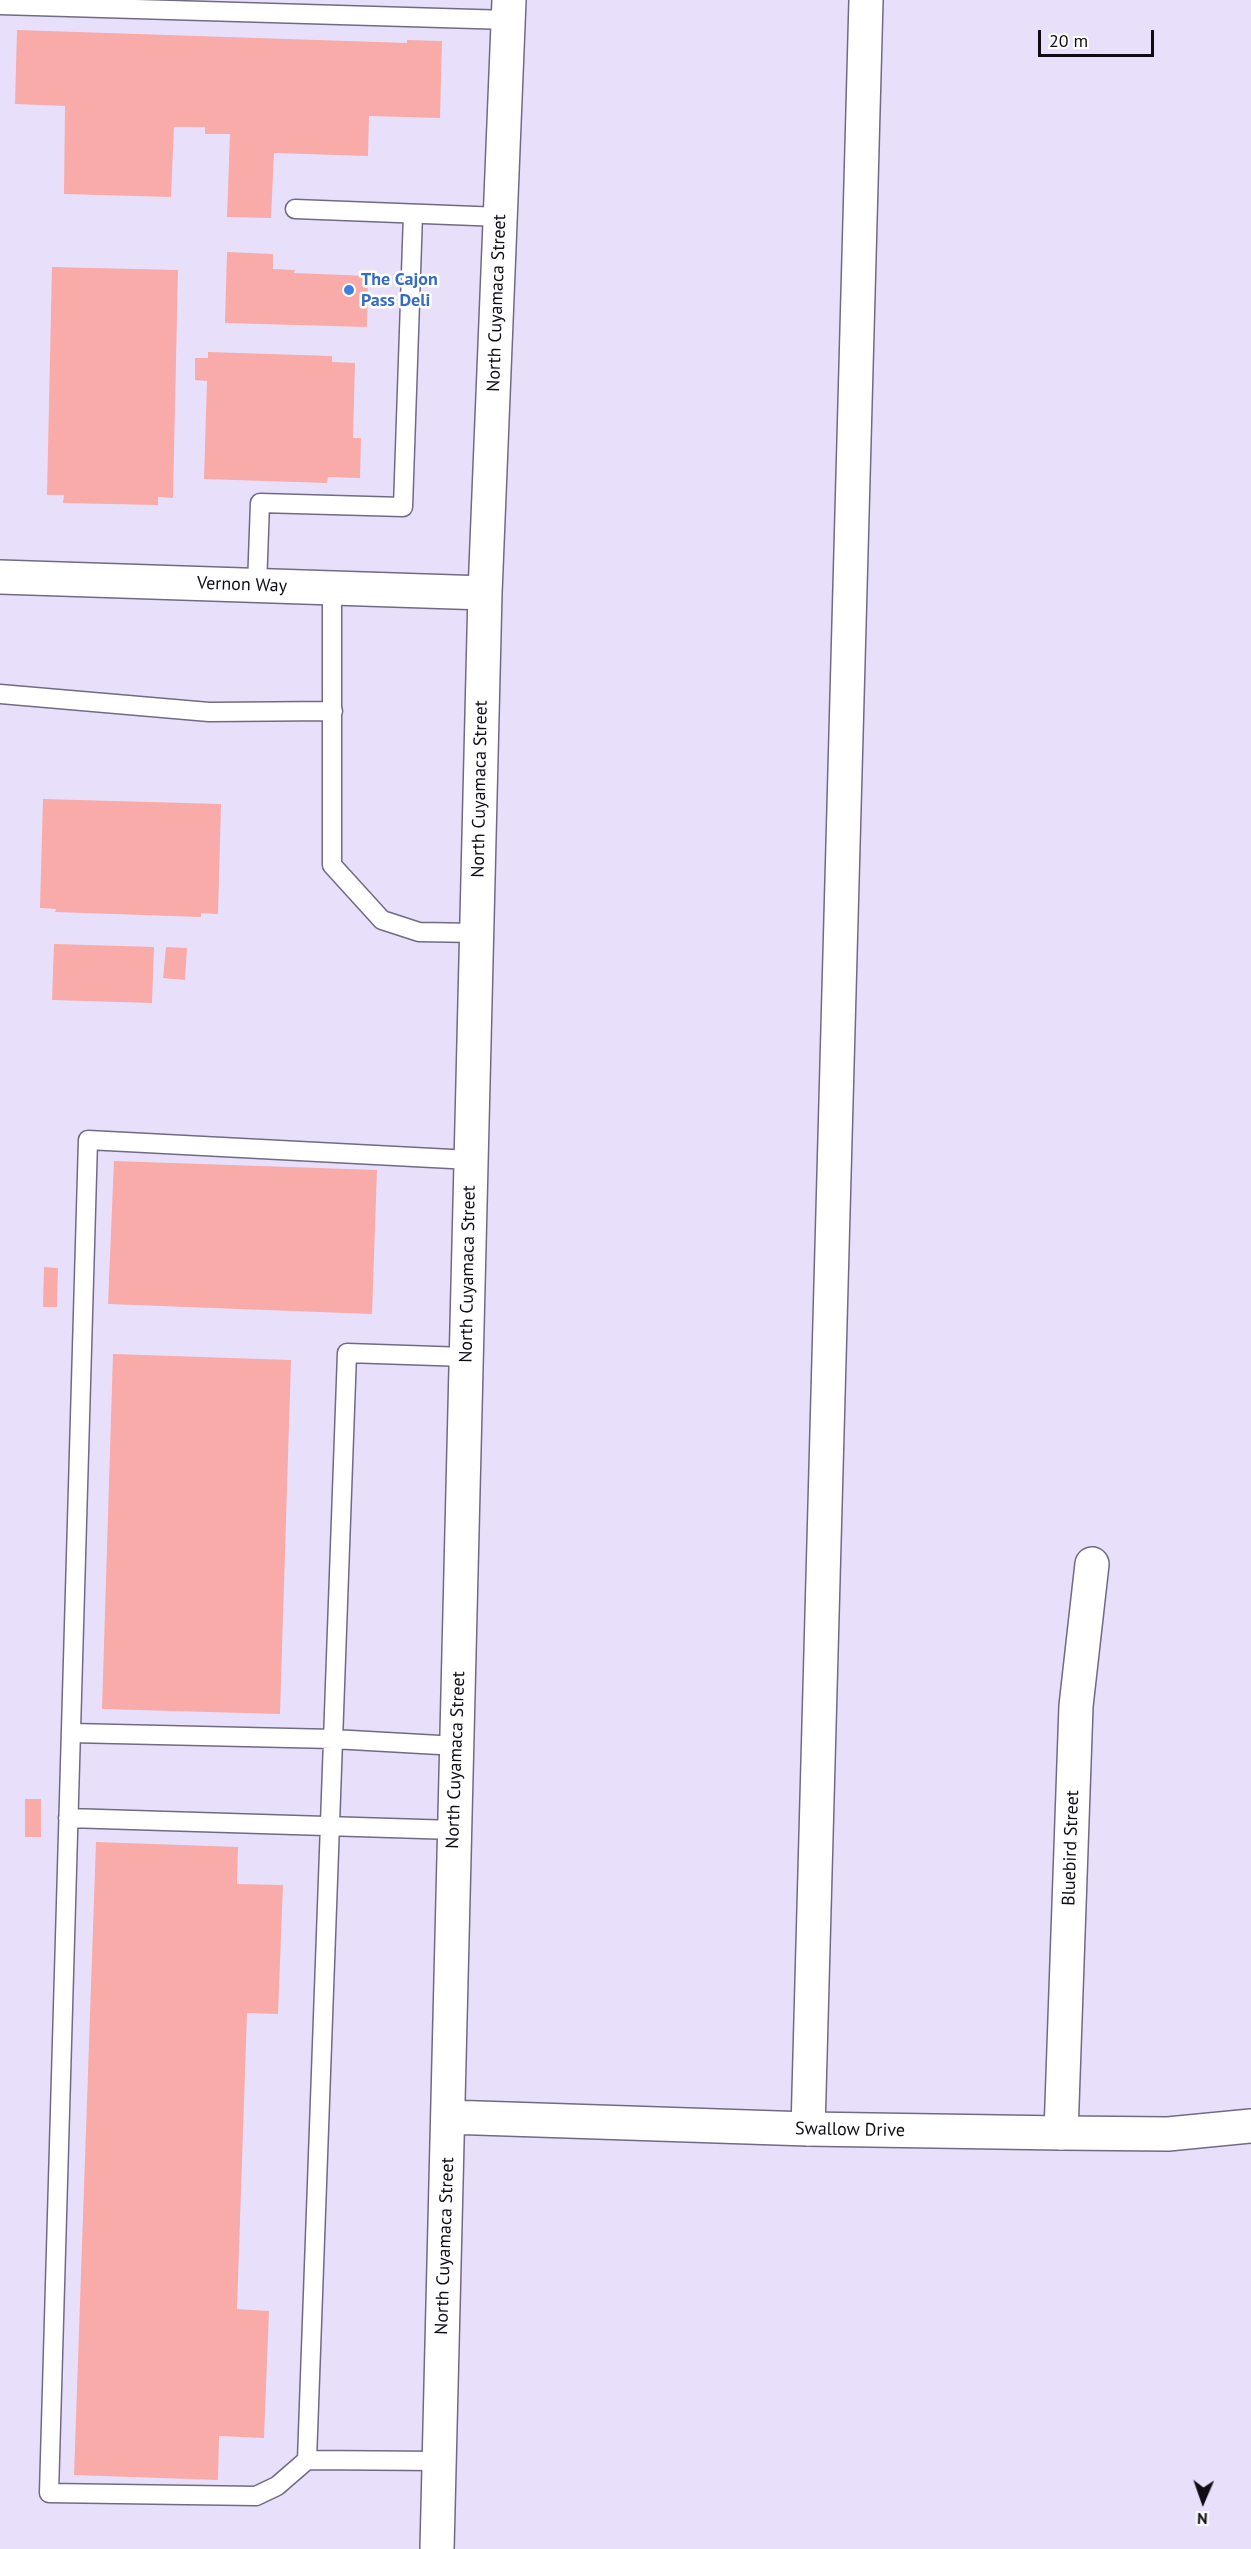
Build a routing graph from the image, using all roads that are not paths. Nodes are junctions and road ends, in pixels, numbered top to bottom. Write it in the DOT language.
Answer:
graph roads {
  1 [pos="866,0"];
  2 [pos="0,6"];
  3 [pos="509,10"];
  4 [pos="295,209"];
  5 [pos="413,213"];
  6 [pos="501,217"];
  7 [pos="0,577"];
  8 [pos="258,586"];
  9 [pos="332,588"];
  10 [pos="485,593"];
  11 [pos="0,694"];
  12 [pos="333,711"];
  13 [pos="477,933"];
  14 [pos="471,1160"];
  15 [pos="466,1357"];
  16 [pos="1092,1564"];
  17 [pos="71,1733"];
  18 [pos="333,1739"];
  19 [pos="457,1746"];
  20 [pos="68,1818"];
  21 [pos="330,1825"];
  22 [pos="454,1830"];
  23 [pos="448,2117"];
  24 [pos="1251,2126"];
  25 [pos="808,2129"];
  26 [pos="1061,2133"];
  27 [pos="307,2460"];
  28 [pos="439,2461"];
  29 [pos="437,2549"];
  1 -- 25 [label="street"];
  2 -- 3 [label="lane"];
  3 -- 6 [label="street, North Cuyamaca Street"];
  4 -- 5 [label="lane"];
  5 -- 6 [label="lane"];
  5 -- 8 [label="lane"];
  6 -- 10 [label="street, North Cuyamaca Street"];
  7 -- 8 [label="street, Vernon Way"];
  8 -- 9 [label="street, Vernon Way"];
  9 -- 10 [label="street, Vernon Way"];
  9 -- 12 [label="lane"];
  10 -- 13 [label="street, North Cuyamaca Street"];
  11 -- 12 [label="lane"];
  12 -- 13 [label="lane"];
  13 -- 14 [label="street, North Cuyamaca Street"];
  14 -- 15 [label="street, North Cuyamaca Street"];
  14 -- 17 [label="lane"];
  15 -- 18 [label="lane"];
  15 -- 19 [label="street, North Cuyamaca Street"];
  16 -- 26 [label="street, Bluebird Street"];
  17 -- 18 [label="lane"];
  17 -- 20 [label="lane"];
  18 -- 19 [label="lane"];
  18 -- 21 [label="lane"];
  19 -- 22 [label="street, North Cuyamaca Street"];
  20 -- 21 [label="lane"];
  20 -- 27 [label="lane"];
  21 -- 22 [label="lane"];
  21 -- 27 [label="lane"];
  22 -- 23 [label="street, North Cuyamaca Street"];
  23 -- 25 [label="street, Swallow Drive"];
  23 -- 28 [label="street, North Cuyamaca Street"];
  24 -- 26 [label="street, Swallow Drive"];
  25 -- 26 [label="street, Swallow Drive"];
  27 -- 28 [label="lane"];
  28 -- 29 [label="street, North Cuyamaca Street"];
}
